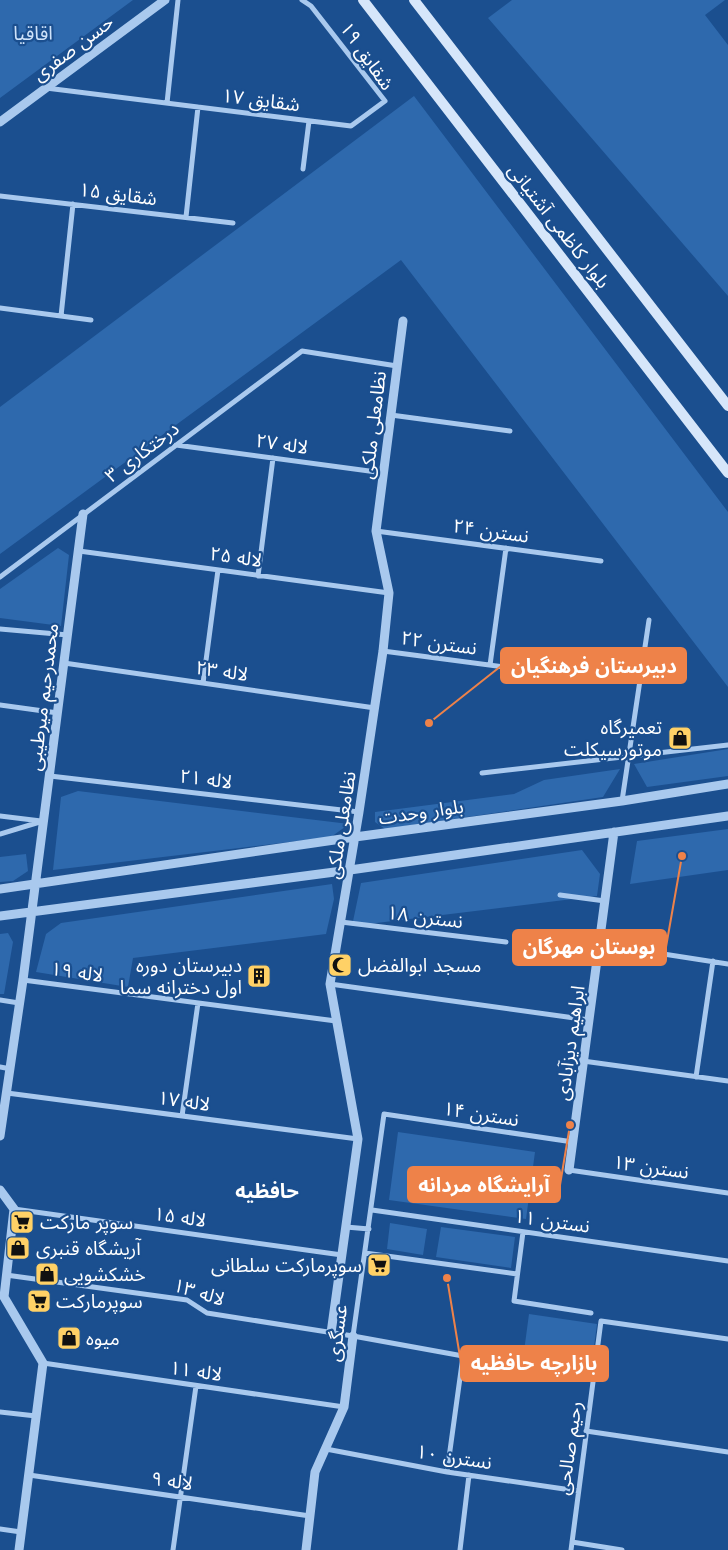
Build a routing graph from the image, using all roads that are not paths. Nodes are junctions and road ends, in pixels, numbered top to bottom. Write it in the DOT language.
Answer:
graph roads {
  1 [pos="165,0"];
  2 [pos="178,0"];
  3 [pos="302,0"];
  4 [pos="363,0"];
  5 [pos="414,0"];
  6 [pos="46,88"];
  7 [pos="167,103"];
  8 [pos="198,107"];
  9 [pos="309,121"];
  10 [pos="0,122"];
  11 [pos="351,126"];
  12 [pos="303,169"];
  13 [pos="0,196"];
  14 [pos="73,204"];
  15 [pos="186,217"];
  16 [pos="233,223"];
  17 [pos="0,308"];
  18 [pos="61,316"];
  19 [pos="91,320"];
  20 [pos="403,321"];
  21 [pos="397,366"];
  22 [pos="728,406"];
  23 [pos="391,415"];
  24 [pos="510,431"];
  25 [pos="176,445"];
  26 [pos="273,458"];
  27 [pos="384,473"];
  28 [pos="728,473"];
  29 [pos="83,514"];
  30 [pos="376,531"];
  31 [pos="506,548"];
  32 [pos="79,551"];
  33 [pos="601,561"];
  34 [pos="218,570"];
  35 [pos="258,576"];
  36 [pos="0,577"];
  37 [pos="389,594"];
  38 [pos="649,620"];
  39 [pos="0,629"];
  40 [pos="68,635"];
  41 [pos="383,650"];
  42 [pos="64,663"];
  43 [pos="490,665"];
  44 [pos="610,681"];
  45 [pos="203,683"];
  46 [pos="0,705"];
  47 [pos="376,708"];
  48 [pos="58,713"];
  49 [pos="728,745"];
  50 [pos="629,758"];
  51 [pos="482,773"];
  52 [pos="50,776"];
  53 [pos="728,784"];
  54 [pos="622,801"];
  55 [pos="359,812"];
  56 [pos="0,816"];
  57 [pos="728,816"];
  58 [pos="44,821"];
  59 [pos="614,832"];
  60 [pos="0,834"];
  61 [pos="355,837"];
  62 [pos="350,870"];
  63 [pos="36,884"];
  64 [pos="0,889"];
  65 [pos="560,895"];
  66 [pos="605,901"];
  67 [pos="32,912"];
  68 [pos="0,916"];
  69 [pos="341,922"];
  70 [pos="506,942"];
  71 [pos="599,944"];
  72 [pos="713,962"];
  73 [pos="728,964"];
  74 [pos="23,980"];
  75 [pos="330,984"];
  76 [pos="0,1000"];
  77 [pos="20,1003"];
  78 [pos="198,1003"];
  79 [pos="589,1020"];
  80 [pos="336,1021"];
  81 [pos="583,1061"];
  82 [pos="0,1067"];
  83 [pos="11,1069"];
  84 [pos="696,1077"];
  85 [pos="728,1081"];
  86 [pos="7,1093"];
  87 [pos="384,1114"];
  88 [pos="182,1116"];
  89 [pos="0,1136"];
  90 [pos="358,1139"];
  91 [pos="572,1142"];
  92 [pos="569,1170"];
  93 [pos="0,1190"];
  94 [pos="728,1193"];
  95 [pos="14,1209"];
  96 [pos="372,1210"];
  97 [pos="346,1227"];
  98 [pos="369,1230"];
  99 [pos="523,1232"];
  100 [pos="365,1253"];
  101 [pos="342,1255"];
  102 [pos="728,1261"];
  103 [pos="517,1274"];
  104 [pos="6,1275"];
  105 [pos="2,1296"];
  106 [pos="592,1313"];
  107 [pos="331,1334"];
  108 [pos="353,1336"];
  109 [pos="728,1339"];
  110 [pos="463,1356"];
  111 [pos="43,1363"];
  112 [pos="593,1374"];
  113 [pos="196,1386"];
  114 [pos="344,1407"];
  115 [pos="0,1412"];
  116 [pos="36,1416"];
  117 [pos="586,1431"];
  118 [pos="326,1450"];
  119 [pos="728,1452"];
  120 [pos="447,1472"];
  121 [pos="29,1475"];
  122 [pos="469,1475"];
  123 [pos="578,1491"];
  124 [pos="180,1497"];
  125 [pos="310,1516"];
  126 [pos="0,1529"];
  127 [pos="21,1532"];
  128 [pos="572,1542"];
  129 [pos="19,1550"];
  130 [pos="173,1550"];
  131 [pos="306,1550"];
  132 [pos="460,1550"];
  133 [pos="571,1550"];
  134 [pos="622,1550"];
  1 -- 6 [label="street, حسن صفری"];
  2 -- 7 [label="street"];
  3 -- 11 [label="street, شقایق ۱۹"];
  4 -- 28 [label="main road, بلوار کاظمی آشتیانی"];
  5 -- 22 [label="main road, بلوار کاظمی آشتیانی"];
  6 -- 7 [label="street, شقایق ۱۷"];
  6 -- 10 [label="street, حسن صفری"];
  7 -- 8 [label="street, شقایق ۱۷"];
  8 -- 9 [label="street, شقایق ۱۷"];
  8 -- 15 [label="street"];
  9 -- 11 [label="street, شقایق ۱۷"];
  9 -- 12 [label="street"];
  13 -- 14 [label="street, شقایق ۱۵"];
  14 -- 15 [label="street, شقایق ۱۵"];
  14 -- 18 [label="street"];
  15 -- 16 [label="street, شقایق ۱۵"];
  17 -- 18 [label="street"];
  18 -- 19 [label="street"];
  20 -- 21 [label="street, نظامعلی ملکی"];
  21 -- 23 [label="street, نظامعلی ملکی"];
  21 -- 25 [label="street, درختکاری ۳"];
  23 -- 24 [label="street"];
  23 -- 27 [label="street, نظامعلی ملکی"];
  25 -- 26 [label="street, لاله ۲۷"];
  25 -- 29 [label="street, درختکاری ۳"];
  26 -- 27 [label="street, لاله ۲۷"];
  26 -- 35 [label="street"];
  27 -- 30 [label="street, نظامعلی ملکی"];
  29 -- 32 [label="street, محمدرحیم میرطیبی"];
  29 -- 36 [label="street, درختکاری ۳"];
  30 -- 31 [label="street, نسترن ۲۴"];
  30 -- 37 [label="street, نظامعلی ملکی"];
  31 -- 33 [label="street, نسترن ۲۴"];
  31 -- 43 [label="street"];
  32 -- 34 [label="street, لاله ۲۵"];
  32 -- 40 [label="street, محمدرحیم میرطیبی"];
  34 -- 35 [label="street, لاله ۲۵"];
  34 -- 45 [label="street"];
  35 -- 37 [label="street, لاله ۲۵"];
  37 -- 41 [label="street, نظامعلی ملکی"];
  38 -- 50 [label="street"];
  39 -- 40 [label="street"];
  40 -- 42 [label="street, محمدرحیم میرطیبی"];
  41 -- 43 [label="street, نسترن ۲۲"];
  41 -- 47 [label="street, نظامعلی ملکی"];
  42 -- 45 [label="street, لاله ۲۳"];
  42 -- 48 [label="street, محمدرحیم میرطیبی"];
  43 -- 44 [label="street, نسترن ۲۲"];
  45 -- 47 [label="street, لاله ۲۳"];
  46 -- 48 [label="street"];
  47 -- 55 [label="street, نظامعلی ملکی"];
  48 -- 52 [label="street, محمدرحیم میرطیبی"];
  49 -- 50 [label="street"];
  50 -- 51 [label="street"];
  50 -- 54 [label="street"];
  52 -- 55 [label="street, لاله ۲۱"];
  52 -- 58 [label="street, محمدرحیم میرطیبی"];
  53 -- 54 [label="street, بلوار وحدت"];
  54 -- 61 [label="street, بلوار وحدت"];
  55 -- 61 [label="street, نظامعلی ملکی"];
  56 -- 58 [label="street"];
  57 -- 59 [label="street"];
  58 -- 60 [label="street"];
  58 -- 63 [label="street, محمدرحیم میرطیبی"];
  59 -- 62 [label="street"];
  59 -- 66 [label="street, ابراهیم دیزآبادی"];
  61 -- 62 [label="street, نظامعلی ملکی"];
  61 -- 63 [label="street, بلوار وحدت"];
  62 -- 67 [label="street"];
  62 -- 69 [label="street, نظامعلی ملکی"];
  63 -- 64 [label="street, بلوار وحدت"];
  63 -- 67 [label="street, محمدرحیم میرطیبی"];
  65 -- 66 [label="street"];
  66 -- 71 [label="street, ابراهیم دیزآبادی"];
  67 -- 68 [label="street"];
  67 -- 74 [label="street, محمدرحیم میرطیبی"];
  69 -- 70 [label="street, نسترن ۱۸"];
  69 -- 75 [label="street, نظامعلی ملکی"];
  71 -- 72 [label="street"];
  71 -- 79 [label="street, ابراهیم دیزآبادی"];
  72 -- 73 [label="street"];
  72 -- 84 [label="street"];
  74 -- 77 [label="street, محمدرحیم میرطیبی"];
  74 -- 78 [label="street, لاله ۱۹"];
  75 -- 79 [label="street"];
  75 -- 80 [label="street, نظامعلی ملکی"];
  76 -- 77 [label="street"];
  77 -- 83 [label="street, محمدرحیم میرطیبی"];
  78 -- 80 [label="street, لاله ۱۹"];
  78 -- 88 [label="street"];
  79 -- 81 [label="street, ابراهیم دیزآبادی"];
  80 -- 90 [label="street, نظامعلی ملکی"];
  81 -- 84 [label="street"];
  81 -- 91 [label="street, ابراهیم دیزآبادی"];
  82 -- 83 [label="street"];
  83 -- 86 [label="street, محمدرحیم میرطیبی"];
  84 -- 85 [label="street"];
  86 -- 88 [label="street, لاله ۱۷"];
  86 -- 89 [label="street, محمدرحیم میرطیبی"];
  87 -- 91 [label="street, نسترن ۱۴"];
  87 -- 96 [label="street, عسگری"];
  88 -- 90 [label="street, لاله ۱۷"];
  90 -- 97 [label="street, نظامعلی ملکی"];
  91 -- 92 [label="street, ابراهیم دیزآبادی"];
  92 -- 94 [label="street, نسترن ۱۳"];
  93 -- 95 [label="street"];
  95 -- 101 [label="street, لاله ۱۵"];
  95 -- 104 [label="street"];
  96 -- 98 [label="street, عسگری"];
  96 -- 99 [label="street, نسترن ۱۱"];
  97 -- 98 [label="street"];
  97 -- 101 [label="street, نظامعلی ملکی"];
  98 -- 100 [label="street, عسگری"];
  99 -- 102 [label="street, نسترن ۱۱"];
  99 -- 103 [label="street"];
  100 -- 103 [label="street"];
  100 -- 108 [label="street, عسگری"];
  101 -- 107 [label="street, نظامعلی ملکی"];
  103 -- 106 [label="street"];
  104 -- 105 [label="street"];
  104 -- 107 [label="street, لاله ۱۳"];
  105 -- 111 [label="street"];
  107 -- 108 [label="street, لاله ۱۳"];
  108 -- 110 [label="street, لاله ۱۳"];
  108 -- 114 [label="street, عسگری"];
  109 -- 112 [label="street, رحیم صالحی"];
  110 -- 112 [label="street, لاله ۱۳"];
  110 -- 120 [label="street"];
  111 -- 113 [label="street, لاله ۱۱"];
  111 -- 116 [label="street"];
  112 -- 117 [label="street, رحیم صالحی"];
  113 -- 114 [label="street, لاله ۱۱"];
  113 -- 124 [label="street"];
  114 -- 118 [label="street, عسگری"];
  115 -- 116 [label="street"];
  116 -- 121 [label="street"];
  117 -- 119 [label="street"];
  117 -- 123 [label="street, رحیم صالحی"];
  118 -- 120 [label="street, نسترن ۱۰"];
  118 -- 125 [label="street, عسگری"];
  120 -- 122 [label="street, نسترن ۱۰"];
  121 -- 124 [label="street, لاله ۹"];
  121 -- 127 [label="street"];
  122 -- 123 [label="street, نسترن ۱۰"];
  122 -- 132 [label="street"];
  123 -- 128 [label="street, رحیم صالحی"];
  124 -- 125 [label="street, لاله ۹"];
  124 -- 130 [label="street"];
  125 -- 131 [label="street, عسگری"];
  126 -- 127 [label="street"];
  127 -- 129 [label="street"];
  128 -- 133 [label="street, رحیم صالحی"];
  128 -- 134 [label="street"];
}
